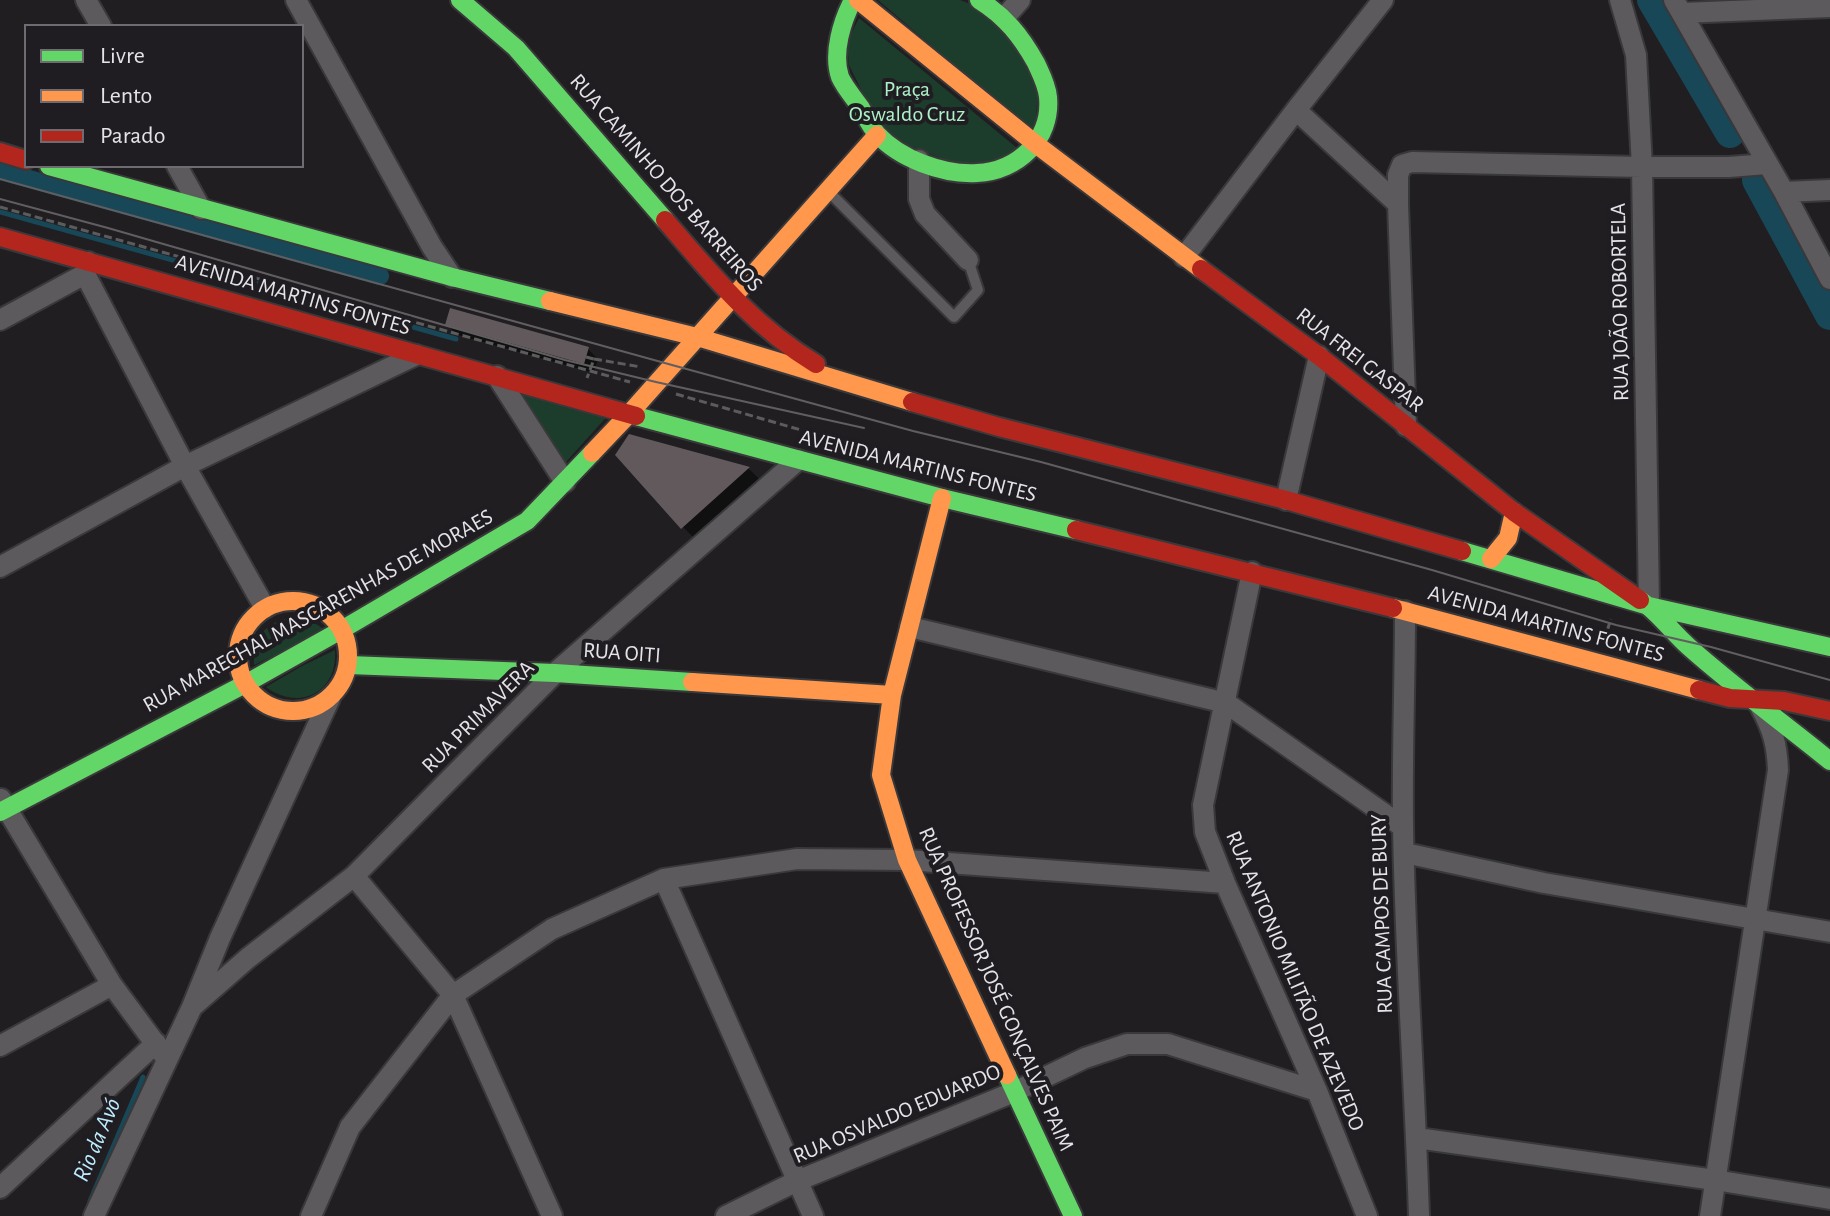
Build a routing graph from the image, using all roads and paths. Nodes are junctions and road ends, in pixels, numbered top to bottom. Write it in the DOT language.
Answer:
graph roads {
  1 [pos="86,0"];
  2 [pos="296,0"];
  3 [pos="460,0"];
  4 [pos="855,0"];
  5 [pos="979,0"];
  6 [pos="1020,0"];
  7 [pos="1383,0"];
  8 [pos="1620,0"];
  9 [pos="1827,4"];
  10 [pos="1678,6"];
  11 [pos="1004,18"];
  12 [pos="100,24"];
  13 [pos="1296,110"];
  14 [pos="877,135"];
  15 [pos="1037,145"];
  16 [pos="0,152"];
  17 [pos="24,159"];
  18 [pos="919,160"];
  19 [pos="1761,164"];
  20 [pos="1642,167"];
  21 [pos="56,168"];
  22 [pos="178,168"];
  23 [pos="1830,190"];
  24 [pos="827,191"];
  25 [pos="1784,192"];
  26 [pos="1398,204"];
  27 [pos="0,207"];
  28 [pos="201,209"];
  29 [pos="0,237"];
  30 [pos="1184,257"];
  31 [pos="968,260"];
  32 [pos="87,268"];
  33 [pos="452,277"];
  34 [pos="1830,279"];
  35 [pos="732,298"];
  36 [pos="0,320"];
  37 [pos="697,337"];
  38 [pos="416,355"];
  39 [pos="1319,356"];
  40 [pos="586,357"];
  41 [pos="594,359"];
  42 [pos="639,368"];
  43 [pos="590,371"];
  44 [pos="497,376"];
  45 [pos="588,378"];
  46 [pos="847,384"];
  47 [pos="651,388"];
  48 [pos="630,413"];
  49 [pos="1406,426"];
  50 [pos="798,460"];
  51 [pos="185,466"];
  52 [pos="565,482"];
  53 [pos="1006,489"];
  54 [pos="942,498"];
  55 [pos="1286,500"];
  56 [pos="1514,512"];
  57 [pos="1491,559"];
  58 [pos="0,567"];
  59 [pos="1252,572"];
  60 [pos="1649,606"];
  61 [pos="265,608"];
  62 [pos="1405,611"];
  63 [pos="1613,617"];
  64 [pos="910,627"];
  65 [pos="343,629"];
  66 [pos="1596,644"];
  67 [pos="1830,647"];
  68 [pos="349,665"];
  69 [pos="555,673"];
  70 [pos="245,684"];
  71 [pos="892,695"];
  72 [pos="330,698"];
  73 [pos="1757,701"];
  74 [pos="1226,703"];
  75 [pos="1830,711"];
  76 [pos="1830,761"];
  77 [pos="2,806"];
  78 [pos="1403,827"];
  79 [pos="1405,853"];
  80 [pos="907,860"];
  81 [pos="354,876"];
  82 [pos="664,879"];
  83 [pos="1225,883"];
  84 [pos="1754,919"];
  85 [pos="1830,932"];
  86 [pos="112,985"];
  87 [pos="453,995"];
  88 [pos="192,1007"];
  89 [pos="0,1046"];
  90 [pos="161,1051"];
  91 [pos="1317,1091"];
  92 [pos="1014,1092"];
  93 [pos="1417,1138"];
  94 [pos="1715,1180"];
  95 [pos="797,1181"];
  96 [pos="0,1188"];
  97 [pos="1830,1199"];
  98 [pos="94,1216"];
  99 [pos="311,1216"];
  100 [pos="552,1216"];
  101 [pos="726,1216"];
  102 [pos="813,1216"];
  103 [pos="1073,1216"];
  104 [pos="1367,1216"];
  105 [pos="1419,1216"];
  106 [pos="1710,1216"];
  1 -- 12 [label="street"];
  2 -- 33 [label="street"];
  3 -- 35 [label="street, RUA CAMINHO DOS BARREIROS"];
  4 -- 14 [label="street"];
  4 -- 15 [label="street, RUA FREI GASPAR"];
  5 -- 11 [label="street"];
  6 -- 11 [label="street"];
  7 -- 13 [label="street"];
  8 -- 20 [label="street, RUA JOÃO ROBORTELA"];
  9 -- 10 [label="street"];
  10 -- 19 [label="street"];
  11 -- 15 [label="street"];
  13 -- 26 [label="street"];
  13 -- 30 [label="street"];
  14 -- 18 [label="street"];
  14 -- 24 [label="street, RUA MARECHAL MASCARENHAS DE MORAES"];
  15 -- 18 [label="street"];
  15 -- 30 [label="street, RUA FREI GASPAR"];
  16 -- 17 [label="street"];
  18 -- 31 [label="street"];
  19 -- 20 [label="street"];
  19 -- 25 [label="street"];
  20 -- 26 [label="street"];
  20 -- 60 [label="street, RUA JOÃO ROBORTELA"];
  21 -- 28 [label="street, AVENIDA MARTINS FONTES"];
  22 -- 28 [label="street"];
  23 -- 25 [label="street"];
  24 -- 31 [label="lane"];
  24 -- 35 [label="street, RUA MARECHAL MASCARENHAS DE MORAES"];
  25 -- 34 [label="street"];
  26 -- 49 [label="street"];
  27 -- 43 [label="path"];
  28 -- 33 [label="street, AVENIDA MARTINS FONTES"];
  29 -- 32 [label="street, AVENIDA MARTINS FONTES"];
  30 -- 39 [label="street, RUA FREI GASPAR"];
  32 -- 36 [label="street"];
  32 -- 38 [label="street, AVENIDA MARTINS FONTES"];
  32 -- 51 [label="street"];
  33 -- 37 [label="street, AVENIDA MARTINS FONTES"];
  35 -- 37 [label="street, RUA MARECHAL MASCARENHAS DE MORAES"];
  35 -- 46 [label="street, RUA CAMINHO DOS BARREIROS"];
  37 -- 46 [label="street, AVENIDA MARTINS FONTES"];
  37 -- 47 [label="street, RUA MARECHAL MASCARENHAS DE MORAES"];
  38 -- 44 [label="street, AVENIDA MARTINS FONTES"];
  38 -- 51 [label="street"];
  39 -- 49 [label="street, RUA FREI GASPAR"];
  39 -- 55 [label="street"];
  40 -- 41 [label="path"];
  41 -- 42 [label="path"];
  41 -- 43 [label="path"];
  43 -- 45 [label="path"];
  43 -- 47 [label="path"];
  44 -- 48 [label="street, AVENIDA MARTINS FONTES"];
  44 -- 52 [label="street"];
  46 -- 55 [label="street, AVENIDA MARTINS FONTES"];
  47 -- 48 [label="street, RUA MARECHAL MASCARENHAS DE MORAES"];
  47 -- 53 [label="path"];
  48 -- 50 [label="street, AVENIDA MARTINS FONTES"];
  48 -- 52 [label="street, RUA MARECHAL MASCARENHAS DE MORAES"];
  49 -- 56 [label="street, RUA FREI GASPAR"];
  50 -- 54 [label="street, AVENIDA MARTINS FONTES"];
  50 -- 69 [label="street, RUA PRIMAVERA"];
  51 -- 58 [label="street"];
  51 -- 61 [label="street"];
  52 -- 65 [label="street, RUA MARECHAL MASCARENHAS DE MORAES"];
  54 -- 59 [label="street, AVENIDA MARTINS FONTES"];
  54 -- 64 [label="street, RUA PROFESSOR JOSÉ GONÇALVES PAIM"];
  55 -- 57 [label="street, AVENIDA MARTINS FONTES"];
  56 -- 57 [label="street"];
  56 -- 60 [label="street, RUA FREI GASPAR"];
  57 -- 60 [label="street, AVENIDA MARTINS FONTES"];
  59 -- 62 [label="street, AVENIDA MARTINS FONTES"];
  59 -- 74 [label="street, RUA ANTONIO MILITÃO DE AZEVEDO"];
  60 -- 67 [label="street, AVENIDA MARTINS FONTES"];
  60 -- 73 [label="street, RUA FREI GASPAR"];
  61 -- 65 [label="street"];
  61 -- 70 [label="street"];
  62 -- 73 [label="street, AVENIDA MARTINS FONTES"];
  62 -- 78 [label="street, RUA CAMPOS DE BURY"];
  63 -- 66 [label="path"];
  64 -- 71 [label="street, RUA PROFESSOR JOSÉ GONÇALVES PAIM"];
  64 -- 74 [label="street"];
  65 -- 68 [label="street"];
  65 -- 70 [label="street, RUA MARECHAL MASCARENHAS DE MORAES"];
  68 -- 69 [label="street, RUA OITI"];
  68 -- 72 [label="street"];
  69 -- 71 [label="street, RUA OITI"];
  69 -- 81 [label="street, RUA PRIMAVERA"];
  70 -- 72 [label="street"];
  70 -- 77 [label="street, RUA MARECHAL MASCARENHAS DE MORAES"];
  71 -- 80 [label="street, RUA PROFESSOR JOSÉ GONÇALVES PAIM"];
  72 -- 88 [label="street"];
  73 -- 75 [label="street, AVENIDA MARTINS FONTES"];
  73 -- 76 [label="street, RUA FREI GASPAR"];
  73 -- 84 [label="street"];
  74 -- 78 [label="street"];
  74 -- 83 [label="street, RUA ANTONIO MILITÃO DE AZEVEDO"];
  77 -- 86 [label="street"];
  78 -- 79 [label="street, RUA CAMPOS DE BURY"];
  79 -- 84 [label="street"];
  79 -- 93 [label="street, RUA CAMPOS DE BURY"];
  80 -- 82 [label="street"];
  80 -- 83 [label="street"];
  80 -- 92 [label="street, RUA PROFESSOR JOSÉ GONÇALVES PAIM"];
  81 -- 87 [label="street"];
  81 -- 88 [label="street, RUA PRIMAVERA"];
  82 -- 87 [label="street"];
  82 -- 95 [label="street"];
  83 -- 91 [label="street, RUA ANTONIO MILITÃO DE AZEVEDO"];
  84 -- 85 [label="street"];
  84 -- 94 [label="street"];
  86 -- 89 [label="street"];
  86 -- 90 [label="street"];
  87 -- 99 [label="street"];
  87 -- 100 [label="street"];
  88 -- 90 [label="street"];
  90 -- 96 [label="street"];
  90 -- 98 [label="street"];
  91 -- 92 [label="street, RUA OSVALDO EDUARDO"];
  91 -- 104 [label="street, RUA ANTONIO MILITÃO DE AZEVEDO"];
  92 -- 95 [label="street, RUA OSVALDO EDUARDO"];
  92 -- 103 [label="street, RUA PROFESSOR JOSÉ GONÇALVES PAIM"];
  93 -- 94 [label="street"];
  93 -- 105 [label="street, RUA CAMPOS DE BURY"];
  94 -- 97 [label="street"];
  94 -- 106 [label="street"];
  95 -- 101 [label="street, RUA OSVALDO EDUARDO"];
  95 -- 102 [label="street"];
}
